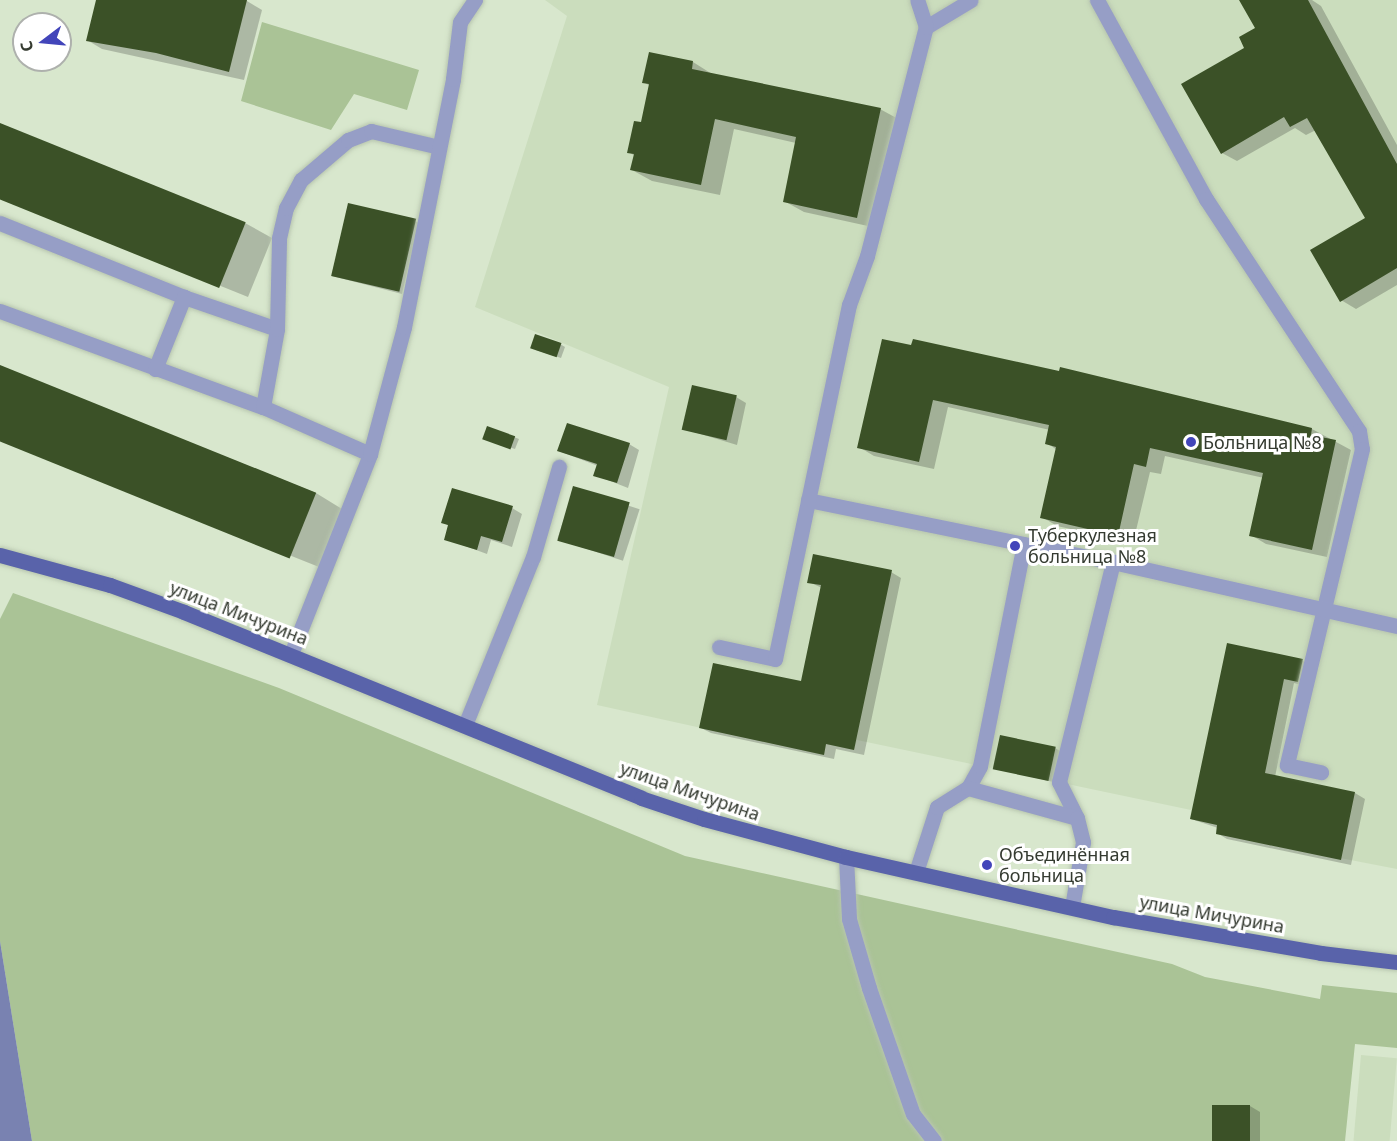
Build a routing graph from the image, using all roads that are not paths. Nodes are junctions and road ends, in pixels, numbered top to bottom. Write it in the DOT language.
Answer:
graph roads {
  1 [pos="475,0"];
  2 [pos="917,0"];
  3 [pos="971,0"];
  4 [pos="1097,0"];
  5 [pos="926,27"];
  6 [pos="439,147"];
  7 [pos="1,225"];
  8 [pos="184,297"];
  9 [pos="0,311"];
  10 [pos="277,329"];
  11 [pos="155,369"];
  12 [pos="263,407"];
  13 [pos="370,454"];
  14 [pos="559,467"];
  15 [pos="808,500"];
  16 [pos="1023,544"];
  17 [pos="0,555"];
  18 [pos="1113,562"];
  19 [pos="1325,608"];
  20 [pos="1397,626"];
  21 [pos="719,647"];
  22 [pos="291,654"];
  23 [pos="465,725"];
  24 [pos="1321,772"];
  25 [pos="968,788"];
  26 [pos="1077,818"];
  27 [pos="846,857"];
  28 [pos="916,873"];
  29 [pos="1072,907"];
  30 [pos="1397,962"];
  31 [pos="934,1141"];
  1 -- 6 [label="lane"];
  2 -- 5 [label="lane"];
  3 -- 5 [label="lane"];
  4 -- 19 [label="lane"];
  5 -- 15 [label="lane"];
  6 -- 10 [label="lane"];
  6 -- 13 [label="lane"];
  7 -- 8 [label="lane"];
  8 -- 10 [label="lane"];
  8 -- 11 [label="lane"];
  9 -- 11 [label="lane"];
  10 -- 12 [label="lane"];
  11 -- 12 [label="lane"];
  12 -- 13 [label="lane"];
  13 -- 22 [label="lane"];
  14 -- 23 [label="lane"];
  15 -- 16 [label="lane"];
  15 -- 21 [label="lane"];
  16 -- 18 [label="lane"];
  16 -- 25 [label="lane"];
  17 -- 22 [label="main road, улица Мичурина"];
  18 -- 19 [label="lane"];
  18 -- 26 [label="lane"];
  19 -- 20 [label="lane"];
  19 -- 24 [label="lane"];
  22 -- 23 [label="main road, улица Мичурина"];
  23 -- 27 [label="main road, улица Мичурина"];
  25 -- 26 [label="lane"];
  25 -- 28 [label="lane"];
  26 -- 29 [label="lane"];
  27 -- 28 [label="main road, улица Мичурина"];
  27 -- 31 [label="lane"];
  28 -- 29 [label="main road, улица Мичурина"];
  29 -- 30 [label="main road, улица Мичурина"];
}
